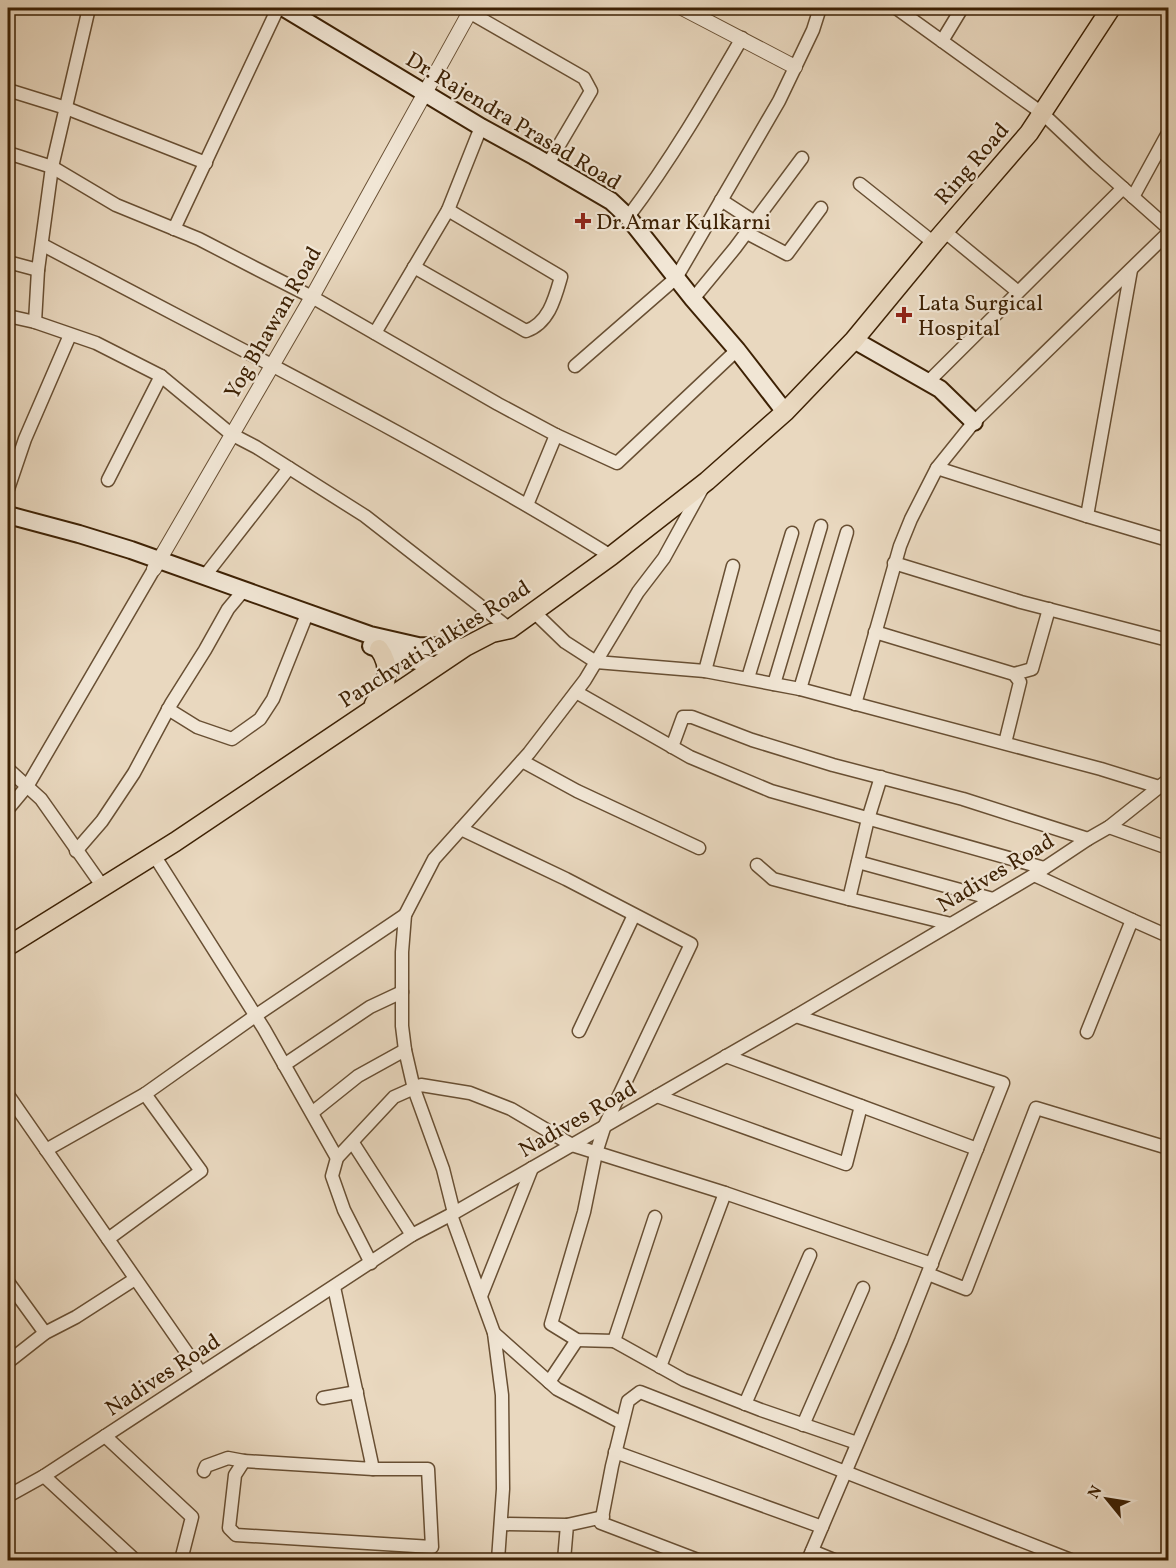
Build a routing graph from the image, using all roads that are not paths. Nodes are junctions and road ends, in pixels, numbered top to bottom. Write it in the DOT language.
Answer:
graph roads {
  1 [pos="89,8"];
  2 [pos="278,8"];
  3 [pos="284,8"];
  4 [pos="682,8"];
  5 [pos="820,8"];
  6 [pos="896,8"];
  7 [pos="962,8"];
  8 [pos="1111,8"];
  9 [pos="470,10"];
  10 [pos="742,39"];
  11 [pos="942,41"];
  12 [pos="795,67"];
  13 [pos="8,90"];
  14 [pos="425,94"];
  15 [pos="66,108"];
  16 [pos="1042,113"];
  17 [pos="481,128"];
  18 [pos="1168,133"];
  19 [pos="8,153"];
  20 [pos="802,158"];
  21 [pos="206,163"];
  22 [pos="548,164"];
  23 [pos="52,168"];
  24 [pos="860,184"];
  25 [pos="1123,188"];
  26 [pos="1133,197"];
  27 [pos="721,200"];
  28 [pos="821,208"];
  29 [pos="448,210"];
  30 [pos="628,217"];
  31 [pos="755,222"];
  32 [pos="1168,228"];
  33 [pos="174,229"];
  34 [pos="747,233"];
  35 [pos="1168,233"];
  36 [pos="939,237"];
  37 [pos="43,245"];
  38 [pos="8,262"];
  39 [pos="414,267"];
  40 [pos="38,270"];
  41 [pos="1131,270"];
  42 [pos="676,278"];
  43 [pos="1017,291"];
  44 [pos="312,297"];
  45 [pos="693,299"];
  46 [pos="8,316"];
  47 [pos="34,322"];
  48 [pos="375,333"];
  49 [pos="70,335"];
  50 [pos="854,340"];
  51 [pos="737,350"];
  52 [pos="272,364"];
  53 [pos="575,366"];
  54 [pos="161,376"];
  55 [pos="928,382"];
  56 [pos="785,412"];
  57 [pos="974,422"];
  58 [pos="231,434"];
  59 [pos="556,435"];
  60 [pos="289,468"];
  61 [pos="937,468"];
  62 [pos="108,480"];
  63 [pos="707,480"];
  64 [pos="8,489"];
  65 [pos="527,505"];
  66 [pos="8,515"];
  67 [pos="1087,516"];
  68 [pos="8,524"];
  69 [pos="821,526"];
  70 [pos="792,532"];
  71 [pos="847,532"];
  72 [pos="1168,540"];
  73 [pos="610,556"];
  74 [pos="894,563"];
  75 [pos="157,565"];
  76 [pos="733,566"];
  77 [pos="204,576"];
  78 [pos="240,594"];
  79 [pos="1049,609"];
  80 [pos="533,611"];
  81 [pos="305,618"];
  82 [pos="510,629"];
  83 [pos="875,632"];
  84 [pos="1168,640"];
  85 [pos="465,647"];
  86 [pos="379,649"];
  87 [pos="596,662"];
  88 [pos="436,666"];
  89 [pos="705,671"];
  90 [pos="1014,674"];
  91 [pos="748,678"];
  92 [pos="774,684"];
  93 [pos="800,689"];
  94 [pos="576,692"];
  95 [pos="855,704"];
  96 [pos="168,709"];
  97 [pos="369,711"];
  98 [pos="1005,743"];
  99 [pos="672,747"];
  100 [pos="522,761"];
  101 [pos="8,769"];
  102 [pos="881,777"];
  103 [pos="1164,783"];
  104 [pos="28,785"];
  105 [pos="8,809"];
  106 [pos="868,819"];
  107 [pos="1109,827"];
  108 [pos="461,829"];
  109 [pos="1088,839"];
  110 [pos="699,848"];
  111 [pos="1168,848"];
  112 [pos="76,850"];
  113 [pos="154,855"];
  114 [pos="858,862"];
  115 [pos="757,866"];
  116 [pos="1039,872"];
  117 [pos="103,887"];
  118 [pos="849,899"];
  119 [pos="993,899"];
  120 [pos="405,915"];
  121 [pos="634,915"];
  122 [pos="1132,920"];
  123 [pos="951,924"];
  124 [pos="1168,936"];
  125 [pos="8,946"];
  126 [pos="402,992"];
  127 [pos="255,1016"];
  128 [pos="796,1016"];
  129 [pos="579,1031"];
  130 [pos="1087,1032"];
  131 [pos="405,1050"];
  132 [pos="726,1056"];
  133 [pos="284,1065"];
  134 [pos="414,1089"];
  135 [pos="145,1094"];
  136 [pos="657,1096"];
  137 [pos="10,1102"];
  138 [pos="861,1106"];
  139 [pos="313,1112"];
  140 [pos="605,1125"];
  141 [pos="353,1143"];
  142 [pos="572,1145"];
  143 [pos="1168,1148"];
  144 [pos="977,1149"];
  145 [pos="46,1150"];
  146 [pos="596,1153"];
  147 [pos="337,1158"];
  148 [pos="532,1168"];
  149 [pos="725,1193"];
  150 [pos="452,1214"];
  151 [pos="655,1217"];
  152 [pos="412,1235"];
  153 [pos="108,1239"];
  154 [pos="810,1255"];
  155 [pos="371,1263"];
  156 [pos="930,1269"];
  157 [pos="135,1279"];
  158 [pos="8,1282"];
  159 [pos="334,1287"];
  160 [pos="863,1288"];
  161 [pos="481,1296"];
  162 [pos="45,1333"];
  163 [pos="494,1333"];
  164 [pos="578,1340"];
  165 [pos="614,1341"];
  166 [pos="8,1362"];
  167 [pos="660,1368"];
  168 [pos="201,1373"];
  169 [pos="549,1382"];
  170 [pos="357,1392"];
  171 [pos="323,1398"];
  172 [pos="745,1404"];
  173 [pos="622,1423"];
  174 [pos="804,1425"];
  175 [pos="105,1436"];
  176 [pos="857,1443"];
  177 [pos="615,1452"];
  178 [pos="244,1461"];
  179 [pos="373,1469"];
  180 [pos="204,1471"];
  181 [pos="844,1471"];
  182 [pos="44,1476"];
  183 [pos="8,1496"];
  184 [pos="603,1518"];
  185 [pos="501,1524"];
  186 [pos="567,1525"];
  187 [pos="822,1527"];
  188 [pos="810,1556"];
  189 [pos="135,1560"];
  190 [pos="181,1560"];
  191 [pos="498,1560"];
  192 [pos="564,1560"];
  193 [pos="698,1560"];
  194 [pos="834,1560"];
  195 [pos="1071,1560"];
  1 -- 15 [label="street"];
  2 -- 21 [label="street"];
  3 -- 14 [label="main road, Dr. Rajendra Prasad Road"];
  4 -- 10 [label="street"];
  5 -- 12 [label="street"];
  6 -- 11 [label="street"];
  7 -- 11 [label="street"];
  8 -- 16 [label="main road, Ring Road"];
  9 -- 14 [label="street, Yog Bhawan Road"];
  9 -- 22 [label="street"];
  10 -- 12 [label="street"];
  10 -- 30 [label="street"];
  11 -- 16 [label="street"];
  12 -- 27 [label="street"];
  13 -- 15 [label="street"];
  14 -- 17 [label="main road, Dr. Rajendra Prasad Road"];
  14 -- 44 [label="street, Yog Bhawan Road"];
  15 -- 21 [label="street"];
  15 -- 23 [label="street"];
  16 -- 25 [label="street"];
  16 -- 36 [label="main road, Ring Road"];
  17 -- 22 [label="main road, Dr. Rajendra Prasad Road"];
  17 -- 29 [label="street"];
  18 -- 26 [label="street"];
  19 -- 23 [label="street"];
  20 -- 31 [label="street"];
  21 -- 33 [label="street"];
  22 -- 30 [label="main road, Dr. Rajendra Prasad Road"];
  23 -- 33 [label="street"];
  23 -- 37 [label="street"];
  24 -- 36 [label="street"];
  25 -- 26 [label="street"];
  25 -- 43 [label="street"];
  26 -- 32 [label="street"];
  27 -- 31 [label="street"];
  27 -- 42 [label="street"];
  28 -- 34 [label="street"];
  29 -- 39 [label="street"];
  29 -- 39 [label="street"];
  30 -- 42 [label="main road, Dr. Rajendra Prasad Road"];
  31 -- 34 [label="street"];
  33 -- 44 [label="street"];
  34 -- 45 [label="street"];
  35 -- 41 [label="street"];
  36 -- 43 [label="street"];
  36 -- 50 [label="main road, Ring Road"];
  37 -- 40 [label="street"];
  37 -- 52 [label="street"];
  38 -- 40 [label="street"];
  39 -- 48 [label="street"];
  40 -- 47 [label="street"];
  41 -- 57 [label="street"];
  41 -- 67 [label="street"];
  42 -- 45 [label="main road, Dr. Rajendra Prasad Road"];
  42 -- 53 [label="street"];
  43 -- 55 [label="street"];
  44 -- 48 [label="street"];
  44 -- 52 [label="street, Yog Bhawan Road"];
  45 -- 51 [label="main road, Dr. Rajendra Prasad Road"];
  46 -- 47 [label="street"];
  47 -- 49 [label="street"];
  48 -- 59 [label="street"];
  49 -- 54 [label="street"];
  49 -- 64 [label="street"];
  50 -- 55 [label="main road"];
  50 -- 56 [label="main road, Panchvati Talkies Road"];
  51 -- 56 [label="main road, Dr. Rajendra Prasad Road"];
  51 -- 59 [label="street"];
  52 -- 58 [label="street, Yog Bhawan Road"];
  52 -- 65 [label="street"];
  54 -- 58 [label="street"];
  54 -- 62 [label="street"];
  55 -- 57 [label="main road"];
  56 -- 63 [label="main road, Panchvati Talkies Road"];
  57 -- 61 [label="street"];
  58 -- 60 [label="street"];
  58 -- 75 [label="street, Yog Bhawan Road"];
  59 -- 65 [label="street"];
  60 -- 77 [label="street"];
  60 -- 82 [label="street"];
  61 -- 67 [label="street"];
  61 -- 74 [label="street"];
  63 -- 73 [label="main road, Panchvati Talkies Road"];
  63 -- 87 [label="street"];
  65 -- 73 [label="street"];
  66 -- 75 [label="main road"];
  67 -- 72 [label="street"];
  68 -- 75 [label="main road"];
  69 -- 92 [label="street"];
  70 -- 91 [label="street"];
  71 -- 93 [label="street"];
  73 -- 80 [label="main road, Panchvati Talkies Road"];
  74 -- 79 [label="street"];
  74 -- 83 [label="street"];
  75 -- 77 [label="main road"];
  75 -- 78 [label="main road"];
  75 -- 104 [label="street"];
  76 -- 89 [label="street"];
  77 -- 78 [label="main road"];
  78 -- 81 [label="main road"];
  78 -- 96 [label="street"];
  79 -- 84 [label="street"];
  79 -- 90 [label="street"];
  80 -- 82 [label="main road, Panchvati Talkies Road"];
  80 -- 87 [label="street"];
  81 -- 85 [label="main road"];
  81 -- 86 [label="main road"];
  81 -- 96 [label="street"];
  82 -- 85 [label="main road, Panchvati Talkies Road"];
  83 -- 90 [label="street"];
  83 -- 95 [label="street"];
  85 -- 88 [label="main road, Panchvati Talkies Road"];
  86 -- 88 [label="main road"];
  86 -- 97 [label="main road"];
  87 -- 89 [label="street"];
  87 -- 94 [label="street"];
  88 -- 97 [label="main road, Panchvati Talkies Road"];
  89 -- 91 [label="street"];
  90 -- 98 [label="street"];
  91 -- 92 [label="street"];
  92 -- 93 [label="street"];
  93 -- 95 [label="street"];
  94 -- 99 [label="street"];
  94 -- 100 [label="street"];
  95 -- 98 [label="street"];
  96 -- 112 [label="street"];
  97 -- 113 [label="main road, Panchvati Talkies Road"];
  98 -- 103 [label="street"];
  99 -- 102 [label="street"];
  99 -- 106 [label="street"];
  100 -- 108 [label="street"];
  100 -- 110 [label="street"];
  101 -- 104 [label="street"];
  102 -- 106 [label="street"];
  102 -- 109 [label="street"];
  103 -- 107 [label="street, Nadives Road"];
  104 -- 105 [label="street"];
  104 -- 112 [label="street"];
  106 -- 114 [label="street"];
  106 -- 116 [label="street"];
  107 -- 109 [label="street, Nadives Road"];
  107 -- 111 [label="street"];
  108 -- 120 [label="street"];
  108 -- 121 [label="street"];
  109 -- 116 [label="street, Nadives Road"];
  112 -- 117 [label="street"];
  113 -- 117 [label="main road, Panchvati Talkies Road"];
  113 -- 127 [label="street"];
  114 -- 118 [label="street"];
  114 -- 119 [label="street"];
  115 -- 118 [label="street"];
  116 -- 119 [label="street, Nadives Road"];
  116 -- 122 [label="street"];
  117 -- 125 [label="main road, Panchvati Talkies Road"];
  118 -- 123 [label="street"];
  119 -- 123 [label="street, Nadives Road"];
  120 -- 126 [label="street"];
  120 -- 127 [label="street"];
  121 -- 129 [label="street"];
  121 -- 140 [label="street"];
  122 -- 124 [label="street"];
  122 -- 130 [label="street"];
  123 -- 128 [label="street, Nadives Road"];
  126 -- 131 [label="street"];
  126 -- 133 [label="street"];
  127 -- 133 [label="street"];
  127 -- 135 [label="street"];
  128 -- 132 [label="street, Nadives Road"];
  128 -- 144 [label="street"];
  131 -- 134 [label="street"];
  131 -- 139 [label="street"];
  132 -- 136 [label="street, Nadives Road"];
  132 -- 138 [label="street"];
  133 -- 139 [label="street"];
  134 -- 141 [label="street"];
  134 -- 142 [label="street"];
  134 -- 150 [label="street"];
  135 -- 145 [label="street"];
  135 -- 153 [label="street"];
  136 -- 138 [label="street"];
  136 -- 140 [label="street, Nadives Road"];
  137 -- 145 [label="street"];
  138 -- 144 [label="street"];
  139 -- 147 [label="street"];
  140 -- 142 [label="street, Nadives Road"];
  140 -- 146 [label="street"];
  141 -- 147 [label="street"];
  141 -- 152 [label="street"];
  142 -- 146 [label="street"];
  142 -- 148 [label="street, Nadives Road"];
  143 -- 156 [label="street"];
  144 -- 156 [label="street"];
  145 -- 153 [label="street"];
  146 -- 149 [label="street"];
  146 -- 164 [label="street"];
  147 -- 155 [label="street"];
  148 -- 150 [label="street, Nadives Road"];
  148 -- 161 [label="street"];
  149 -- 156 [label="street"];
  149 -- 167 [label="street"];
  150 -- 152 [label="street, Nadives Road"];
  150 -- 161 [label="street"];
  151 -- 165 [label="street"];
  152 -- 155 [label="street, Nadives Road"];
  153 -- 157 [label="street"];
  154 -- 172 [label="street"];
  155 -- 159 [label="street, Nadives Road"];
  156 -- 176 [label="street"];
  157 -- 162 [label="street"];
  157 -- 168 [label="street"];
  158 -- 162 [label="street"];
  159 -- 168 [label="street, Nadives Road"];
  159 -- 170 [label="street"];
  160 -- 174 [label="street"];
  161 -- 163 [label="street"];
  162 -- 166 [label="street"];
  163 -- 169 [label="street"];
  163 -- 185 [label="street"];
  164 -- 165 [label="street"];
  164 -- 169 [label="street"];
  165 -- 167 [label="street"];
  167 -- 172 [label="street"];
  168 -- 175 [label="street, Nadives Road"];
  169 -- 173 [label="street"];
  170 -- 171 [label="street"];
  170 -- 179 [label="street"];
  172 -- 174 [label="street"];
  173 -- 177 [label="street"];
  173 -- 181 [label="street"];
  174 -- 176 [label="street"];
  175 -- 182 [label="street, Nadives Road"];
  175 -- 190 [label="street"];
  176 -- 181 [label="street"];
  177 -- 184 [label="street"];
  177 -- 187 [label="street"];
  178 -- 179 [label="street"];
  178 -- 179 [label="street"];
  178 -- 180 [label="street"];
  181 -- 187 [label="street"];
  181 -- 195 [label="street"];
  182 -- 183 [label="street, Nadives Road"];
  182 -- 189 [label="street"];
  184 -- 186 [label="street"];
  184 -- 193 [label="street"];
  185 -- 186 [label="street"];
  185 -- 191 [label="street"];
  186 -- 192 [label="street"];
  187 -- 188 [label="street"];
  188 -- 194 [label="street"];
}
